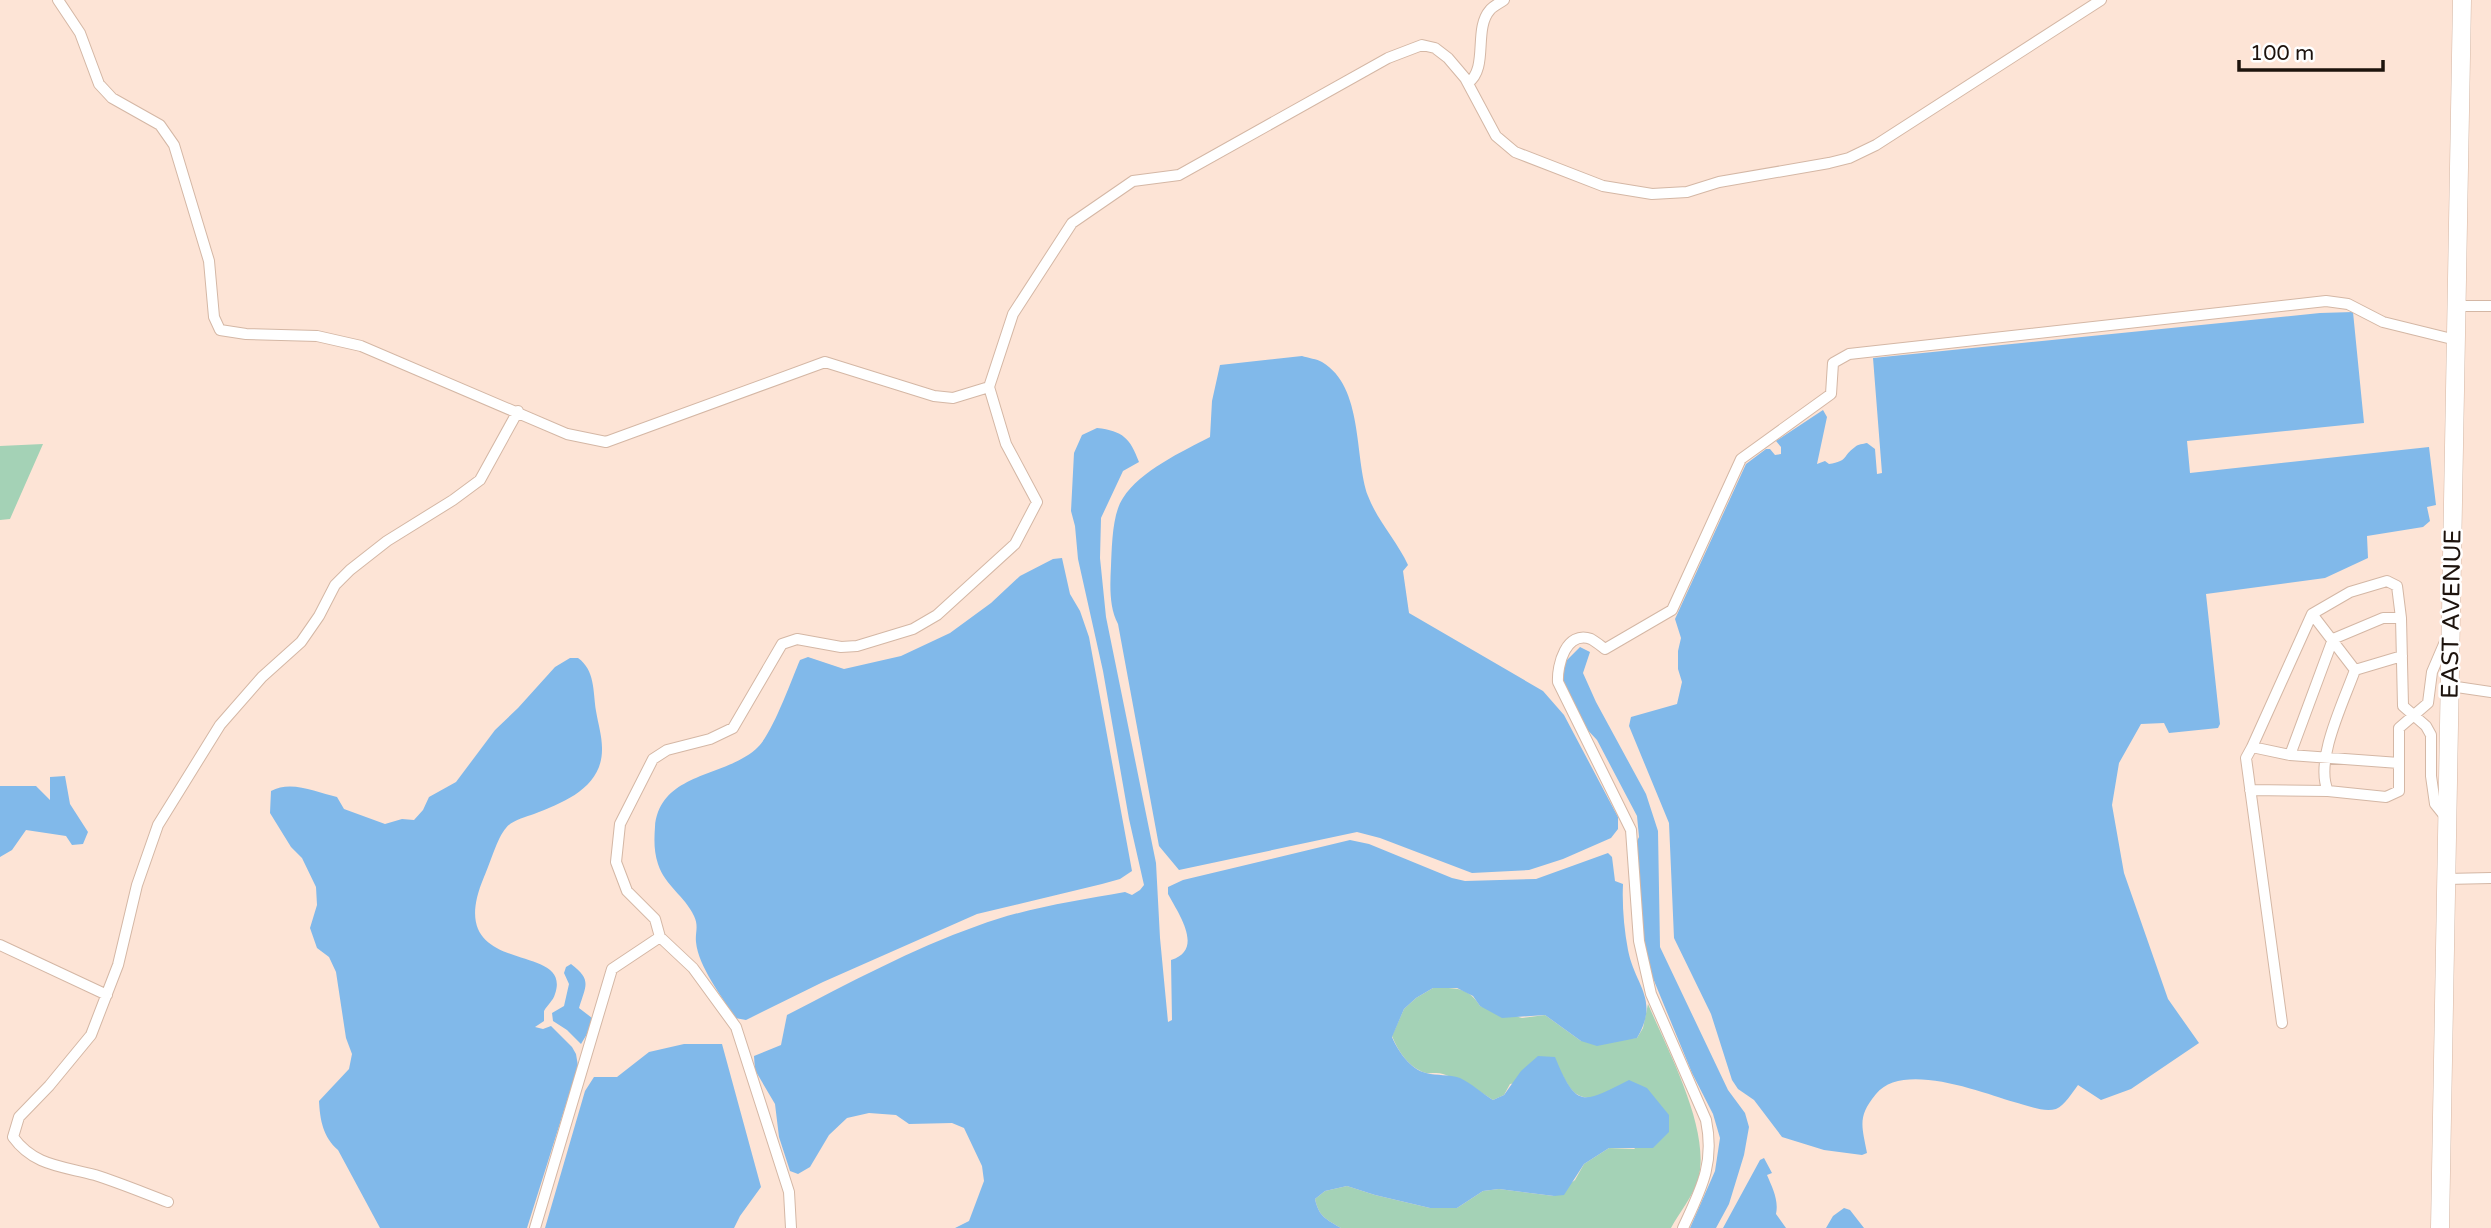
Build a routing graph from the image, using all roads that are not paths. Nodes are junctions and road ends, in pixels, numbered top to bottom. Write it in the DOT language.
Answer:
graph roads {
  1 [pos="58,0"];
  2 [pos="1504,0"];
  3 [pos="2101,0"];
  4 [pos="2462,0"];
  5 [pos="1468,83"];
  6 [pos="2456,306"];
  7 [pos="2491,306"];
  8 [pos="2456,340"];
  9 [pos="989,387"];
  10 [pos="518,411"];
  11 [pos="2312,614"];
  12 [pos="2401,618"];
  13 [pos="2451,627"];
  14 [pos="2333,639"];
  15 [pos="2402,656"];
  16 [pos="2355,670"];
  17 [pos="2450,686"];
  18 [pos="2491,692"];
  19 [pos="2412,716"];
  20 [pos="2252,747"];
  21 [pos="2290,755"];
  22 [pos="2325,756"];
  23 [pos="2399,764"];
  24 [pos="2250,790"];
  25 [pos="2328,791"];
  26 [pos="2447,820"];
  27 [pos="2491,878"];
  28 [pos="2446,879"];
  29 [pos="660,937"];
  30 [pos="0,945"];
  31 [pos="107,995"];
  32 [pos="2282,1023"];
  33 [pos="168,1202"];
  34 [pos="535,1228"];
  35 [pos="791,1228"];
  36 [pos="1683,1228"];
  37 [pos="2440,1228"];
  1 -- 10 [label="street"];
  2 -- 5 [label="street"];
  3 -- 5 [label="street"];
  4 -- 6 [label="main road, EAST AVENUE"];
  5 -- 9 [label="street"];
  6 -- 7 [label="street"];
  6 -- 8 [label="main road, EAST AVENUE"];
  8 -- 13 [label="main road, EAST AVENUE"];
  8 -- 36 [label="street"];
  9 -- 10 [label="street"];
  9 -- 29 [label="street"];
  10 -- 31 [label="street"];
  11 -- 12 [label="street"];
  11 -- 14 [label="street"];
  11 -- 20 [label="street"];
  12 -- 14 [label="street"];
  12 -- 15 [label="street"];
  13 -- 17 [label="main road, EAST AVENUE"];
  13 -- 19 [label="street"];
  14 -- 16 [label="street"];
  14 -- 21 [label="street"];
  15 -- 16 [label="street"];
  15 -- 19 [label="street"];
  16 -- 22 [label="street"];
  17 -- 18 [label="street"];
  17 -- 26 [label="main road, EAST AVENUE"];
  19 -- 23 [label="street"];
  19 -- 26 [label="street"];
  20 -- 21 [label="street"];
  20 -- 24 [label="street"];
  21 -- 22 [label="street"];
  22 -- 23 [label="street"];
  22 -- 25 [label="street"];
  23 -- 25 [label="street"];
  24 -- 25 [label="street"];
  24 -- 32 [label="street"];
  26 -- 28 [label="main road, EAST AVENUE"];
  27 -- 28 [label="street"];
  28 -- 37 [label="main road, EAST AVENUE"];
  29 -- 34 [label="street"];
  29 -- 35 [label="street"];
  30 -- 31 [label="street"];
  31 -- 33 [label="street"];
}
